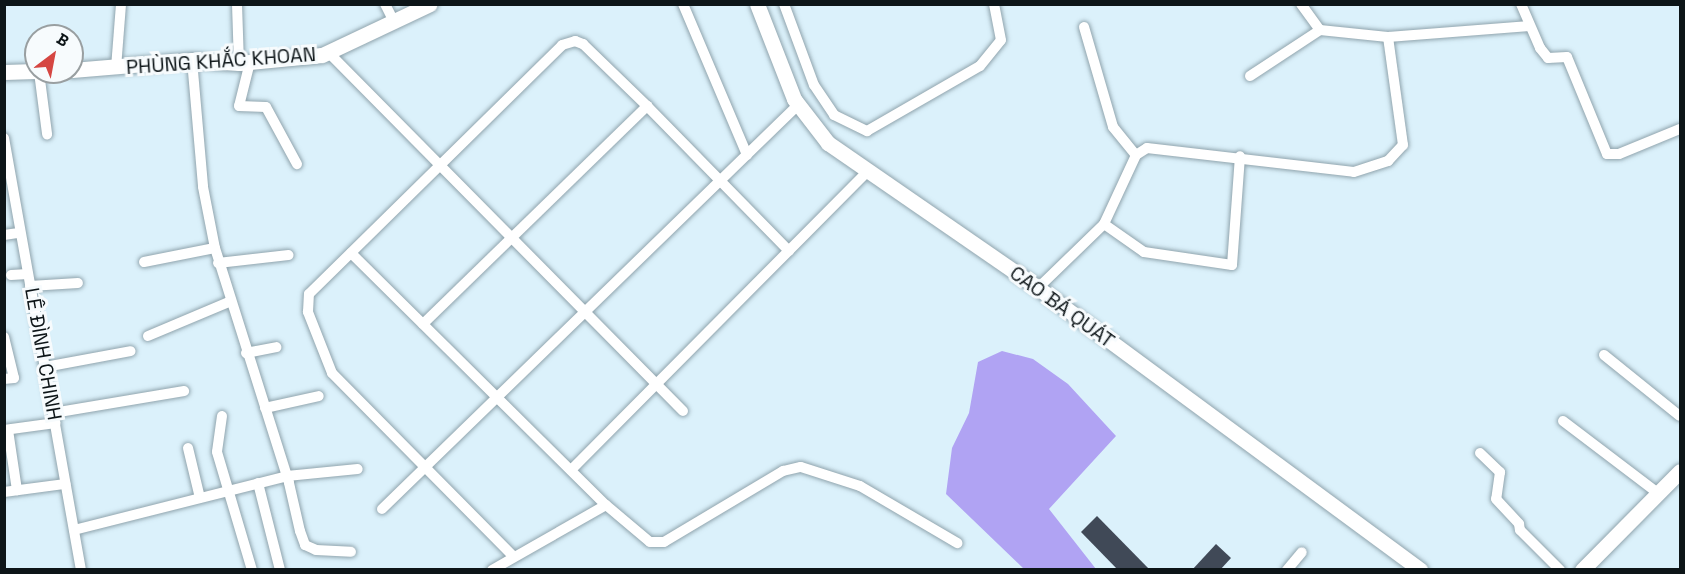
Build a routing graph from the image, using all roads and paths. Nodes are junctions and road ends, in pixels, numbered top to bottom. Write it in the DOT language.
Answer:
graph roads {
  1 [pos="121,4"];
  2 [pos="237,4"];
  3 [pos="385,4"];
  4 [pos="430,4"];
  5 [pos="683,4"];
  6 [pos="757,4"];
  7 [pos="783,4"];
  8 [pos="994,4"];
  9 [pos="1301,4"];
  10 [pos="1521,4"];
  11 [pos="394,22"];
  12 [pos="1530,26"];
  13 [pos="1084,27"];
  14 [pos="1320,30"];
  15 [pos="1388,37"];
  16 [pos="330,54"];
  17 [pos="192,60"];
  18 [pos="245,62"];
  19 [pos="116,68"];
  20 [pos="84,69"];
  21 [pos="4,72"];
  22 [pos="24,72"];
  23 [pos="1250,76"];
  24 [pos="40,84"];
  25 [pos="798,105"];
  26 [pos="647,106"];
  27 [pos="1680,129"];
  28 [pos="47,134"];
  29 [pos="4,138"];
  30 [pos="747,155"];
  31 [pos="1136,155"];
  32 [pos="1240,156"];
  33 [pos="6,157"];
  34 [pos="297,164"];
  35 [pos="441,166"];
  36 [pos="867,172"];
  37 [pos="720,181"];
  38 [pos="9,198"];
  39 [pos="1104,225"];
  40 [pos="19,233"];
  41 [pos="4,235"];
  42 [pos="512,238"];
  43 [pos="215,248"];
  44 [pos="789,251"];
  45 [pos="351,253"];
  46 [pos="290,255"];
  47 [pos="144,262"];
  48 [pos="218,263"];
  49 [pos="28,274"];
  50 [pos="11,275"];
  51 [pos="78,283"];
  52 [pos="30,286"];
  53 [pos="1038,288"];
  54 [pos="230,302"];
  55 [pos="585,312"];
  56 [pos="423,324"];
  57 [pos="148,336"];
  58 [pos="4,337"];
  59 [pos="276,346"];
  60 [pos="131,351"];
  61 [pos="246,353"];
  62 [pos="1604,355"];
  63 [pos="45,367"];
  64 [pos="4,379"];
  65 [pos="656,384"];
  66 [pos="184,391"];
  67 [pos="319,396"];
  68 [pos="497,398"];
  69 [pos="265,408"];
  70 [pos="683,411"];
  71 [pos="222,416"];
  72 [pos="1680,416"];
  73 [pos="54,418"];
  74 [pos="1563,421"];
  75 [pos="6,430"];
  76 [pos="188,448"];
  77 [pos="1480,453"];
  78 [pos="425,467"];
  79 [pos="358,469"];
  80 [pos="571,470"];
  81 [pos="1680,473"];
  82 [pos="287,476"];
  83 [pos="258,483"];
  84 [pos="64,484"];
  85 [pos="17,490"];
  86 [pos="231,490"];
  87 [pos="4,492"];
  88 [pos="1658,493"];
  89 [pos="200,498"];
  90 [pos="606,505"];
  91 [pos="382,509"];
  92 [pos="75,530"];
  93 [pos="957,543"];
  94 [pos="351,552"];
  95 [pos="1302,552"];
  96 [pos="512,555"];
  97 [pos="81,570"];
  98 [pos="252,570"];
  99 [pos="280,570"];
  100 [pos="492,570"];
  101 [pos="1287,570"];
  102 [pos="1420,570"];
  103 [pos="1560,570"];
  104 [pos="1582,570"];
  1 -- 19 [label="street"];
  2 -- 18 [label="street"];
  3 -- 11 [label="street"];
  4 -- 11 [label="street, PHÙNG KHẮC KHOAN"];
  5 -- 30 [label="street"];
  6 -- 25 [label="street, CAO BÁ QUÁT"];
  7 -- 8 [label="street"];
  9 -- 14 [label="street"];
  10 -- 12 [label="street"];
  11 -- 16 [label="street, PHÙNG KHẮC KHOAN"];
  12 -- 15 [label="street"];
  12 -- 27 [label="street"];
  13 -- 31 [label="street"];
  14 -- 15 [label="street"];
  14 -- 23 [label="street"];
  15 -- 32 [label="street"];
  16 -- 18 [label="street, PHÙNG KHẮC KHOAN"];
  16 -- 35 [label="street"];
  17 -- 18 [label="street, PHÙNG KHẮC KHOAN"];
  17 -- 19 [label="street, PHÙNG KHẮC KHOAN"];
  17 -- 43 [label="street"];
  18 -- 34 [label="street"];
  19 -- 20 [label="street, PHÙNG KHẮC KHOAN"];
  21 -- 22 [label="street"];
  24 -- 28 [label="street"];
  25 -- 30 [label="street"];
  25 -- 36 [label="street, CAO BÁ QUÁT"];
  26 -- 35 [label="street"];
  26 -- 37 [label="street"];
  26 -- 42 [label="street"];
  29 -- 33 [label="street, LÊ ĐÌNH CHINH"];
  30 -- 37 [label="street"];
  31 -- 32 [label="street"];
  31 -- 39 [label="street"];
  32 -- 39 [label="street"];
  33 -- 38 [label="street, LÊ ĐÌNH CHINH"];
  35 -- 42 [label="street"];
  35 -- 45 [label="street"];
  36 -- 44 [label="street"];
  36 -- 53 [label="street, CAO BÁ QUÁT"];
  37 -- 44 [label="street"];
  37 -- 55 [label="street"];
  38 -- 40 [label="street, LÊ ĐÌNH CHINH"];
  39 -- 53 [label="street"];
  40 -- 41 [label="street"];
  40 -- 49 [label="street, LÊ ĐÌNH CHINH"];
  42 -- 55 [label="street"];
  42 -- 56 [label="street"];
  43 -- 47 [label="street"];
  43 -- 48 [label="street"];
  44 -- 65 [label="street"];
  45 -- 56 [label="street"];
  45 -- 78 [label="street"];
  46 -- 48 [label="street"];
  48 -- 54 [label="street"];
  49 -- 50 [label="street"];
  49 -- 52 [label="street, LÊ ĐÌNH CHINH"];
  51 -- 52 [label="street"];
  52 -- 63 [label="street, LÊ ĐÌNH CHINH"];
  53 -- 102 [label="street, CAO BÁ QUÁT"];
  54 -- 57 [label="street"];
  54 -- 61 [label="street"];
  55 -- 65 [label="street"];
  55 -- 68 [label="street"];
  56 -- 68 [label="street"];
  58 -- 64 [label="street"];
  59 -- 61 [label="street"];
  60 -- 63 [label="street"];
  61 -- 69 [label="street"];
  62 -- 72 [label="street"];
  63 -- 73 [label="street, LÊ ĐÌNH CHINH"];
  65 -- 70 [label="street"];
  65 -- 80 [label="street"];
  66 -- 73 [label="street"];
  67 -- 69 [label="street"];
  68 -- 78 [label="street"];
  68 -- 80 [label="street"];
  69 -- 82 [label="street"];
  71 -- 86 [label="street"];
  73 -- 75 [label="street"];
  73 -- 84 [label="street, LÊ ĐÌNH CHINH"];
  74 -- 88 [label="street"];
  75 -- 85 [label="street"];
  76 -- 89 [label="street"];
  77 -- 103 [label="street"];
  78 -- 91 [label="street"];
  78 -- 96 [label="street"];
  79 -- 82 [label="street"];
  80 -- 90 [label="street"];
  81 -- 88 [label="street"];
  82 -- 83 [label="street"];
  82 -- 94 [label="street"];
  83 -- 86 [label="street"];
  83 -- 99 [label="street"];
  84 -- 85 [label="street"];
  84 -- 92 [label="street, LÊ ĐÌNH CHINH"];
  85 -- 87 [label="street"];
  86 -- 89 [label="street"];
  86 -- 98 [label="street"];
  88 -- 104 [label="street"];
  89 -- 92 [label="street"];
  90 -- 93 [label="street"];
  90 -- 96 [label="street"];
  92 -- 97 [label="street, LÊ ĐÌNH CHINH"];
  95 -- 101 [label="street"];
  96 -- 100 [label="street"];
}
